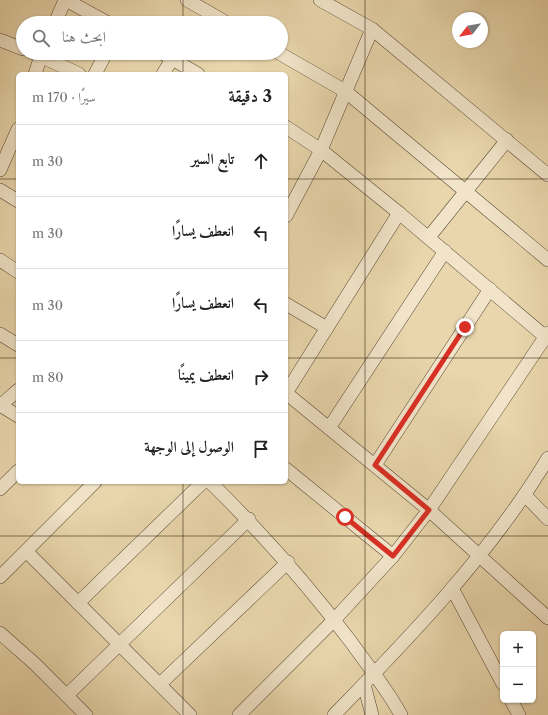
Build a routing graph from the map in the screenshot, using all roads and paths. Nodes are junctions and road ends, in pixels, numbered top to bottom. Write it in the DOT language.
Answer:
graph roads {
  1 [pos="65,0"];
  2 [pos="187,0"];
  3 [pos="320,0"];
  4 [pos="58,16"];
  5 [pos="95,16"];
  6 [pos="215,16"];
  7 [pos="372,29"];
  8 [pos="0,40"];
  9 [pos="16,46"];
  10 [pos="288,58"];
  11 [pos="38,60"];
  12 [pos="51,60"];
  13 [pos="102,60"];
  14 [pos="166,60"];
  15 [pos="174,60"];
  16 [pos="35,72"];
  17 [pos="76,72"];
  18 [pos="95,72"];
  19 [pos="163,72"];
  20 [pos="195,72"];
  21 [pos="345,91"];
  22 [pos="288,128"];
  23 [pos="16,134"];
  24 [pos="507,140"];
  25 [pos="321,150"];
  26 [pos="0,170"];
  27 [pos="548,175"];
  28 [pos="0,190"];
  29 [pos="466,191"];
  30 [pos="16,200"];
  31 [pos="288,212"];
  32 [pos="399,213"];
  33 [pos="429,238"];
  34 [pos="445,251"];
  35 [pos="0,260"];
  36 [pos="548,260"];
  37 [pos="16,271"];
  38 [pos="490,289"];
  39 [pos="288,305"];
  40 [pos="327,328"];
  41 [pos="0,334"];
  42 [pos="547,336"];
  43 [pos="16,344"];
  44 [pos="288,390"];
  45 [pos="16,392"];
  46 [pos="288,395"];
  47 [pos="0,406"];
  48 [pos="16,415"];
  49 [pos="329,428"];
  50 [pos="548,458"];
  51 [pos="375,465"];
  52 [pos="288,471"];
  53 [pos="16,473"];
  54 [pos="93,484"];
  55 [pos="201,484"];
  56 [pos="212,484"];
  57 [pos="0,489"];
  58 [pos="525,495"];
  59 [pos="429,510"];
  60 [pos="248,519"];
  61 [pos="548,519"];
  62 [pos="27,552"];
  63 [pos="393,556"];
  64 [pos="481,556"];
  65 [pos="288,562"];
  66 [pos="0,577"];
  67 [pos="452,588"];
  68 [pos="78,603"];
  69 [pos="548,618"];
  70 [pos="334,620"];
  71 [pos="0,633"];
  72 [pos="119,644"];
  73 [pos="374,673"];
  74 [pos="500,678"];
  75 [pos="160,684"];
  76 [pos="364,684"];
  77 [pos="67,695"];
  78 [pos="513,703"];
  79 [pos="86,715"];
  80 [pos="190,715"];
  81 [pos="239,715"];
  82 [pos="334,715"];
  83 [pos="372,715"];
  84 [pos="401,715"];
  85 [pos="519,715"];
  1 -- 4 [label="street"];
  1 -- 5 [label="street"];
  2 -- 6 [label="street"];
  3 -- 7 [label="street"];
  7 -- 21 [label="street"];
  7 -- 24 [label="street"];
  8 -- 9 [label="street"];
  10 -- 21 [label="street"];
  11 -- 16 [label="street"];
  12 -- 17 [label="street"];
  13 -- 18 [label="street"];
  14 -- 19 [label="street"];
  15 -- 20 [label="street"];
  21 -- 25 [label="street"];
  21 -- 29 [label="street"];
  22 -- 25 [label="street"];
  23 -- 26 [label="street"];
  24 -- 27 [label="street"];
  24 -- 29 [label="street"];
  25 -- 31 [label="street"];
  25 -- 32 [label="street"];
  28 -- 30 [label="street"];
  29 -- 33 [label="street"];
  29 -- 36 [label="street"];
  32 -- 33 [label="street"];
  32 -- 40 [label="street"];
  33 -- 34 [label="street"];
  34 -- 38 [label="street"];
  34 -- 49 [label="street"];
  35 -- 37 [label="street"];
  38 -- 42 [label="street"];
  38 -- 51 [label="street"];
  39 -- 40 [label="street"];
  40 -- 44 [label="street"];
  41 -- 43 [label="street"];
  42 -- 59 [label="street"];
  45 -- 47 [label="street"];
  46 -- 49 [label="street"];
  47 -- 48 [label="street"];
  49 -- 51 [label="street"];
  50 -- 58 [label="street"];
  51 -- 59 [label="street"];
  52 -- 63 [label="street"];
  53 -- 57 [label="street"];
  54 -- 62 [label="street"];
  55 -- 68 [label="street"];
  56 -- 60 [label="street"];
  58 -- 61 [label="street"];
  58 -- 64 [label="street"];
  59 -- 63 [label="street"];
  59 -- 64 [label="street"];
  60 -- 65 [label="street"];
  60 -- 72 [label="street"];
  62 -- 66 [label="street"];
  62 -- 68 [label="street"];
  63 -- 70 [label="street"];
  64 -- 67 [label="street"];
  64 -- 69 [label="street"];
  65 -- 70 [label="street"];
  65 -- 75 [label="street"];
  67 -- 73 [label="street"];
  67 -- 74 [label="street"];
  68 -- 72 [label="street"];
  70 -- 73 [label="street"];
  70 -- 81 [label="street"];
  71 -- 77 [label="street"];
  72 -- 75 [label="street"];
  72 -- 77 [label="street"];
  73 -- 76 [label="street"];
  73 -- 84 [label="street"];
  75 -- 80 [label="street"];
  76 -- 82 [label="street"];
  76 -- 83 [label="street"];
  77 -- 79 [label="street"];
  78 -- 85 [label="street"];
}
